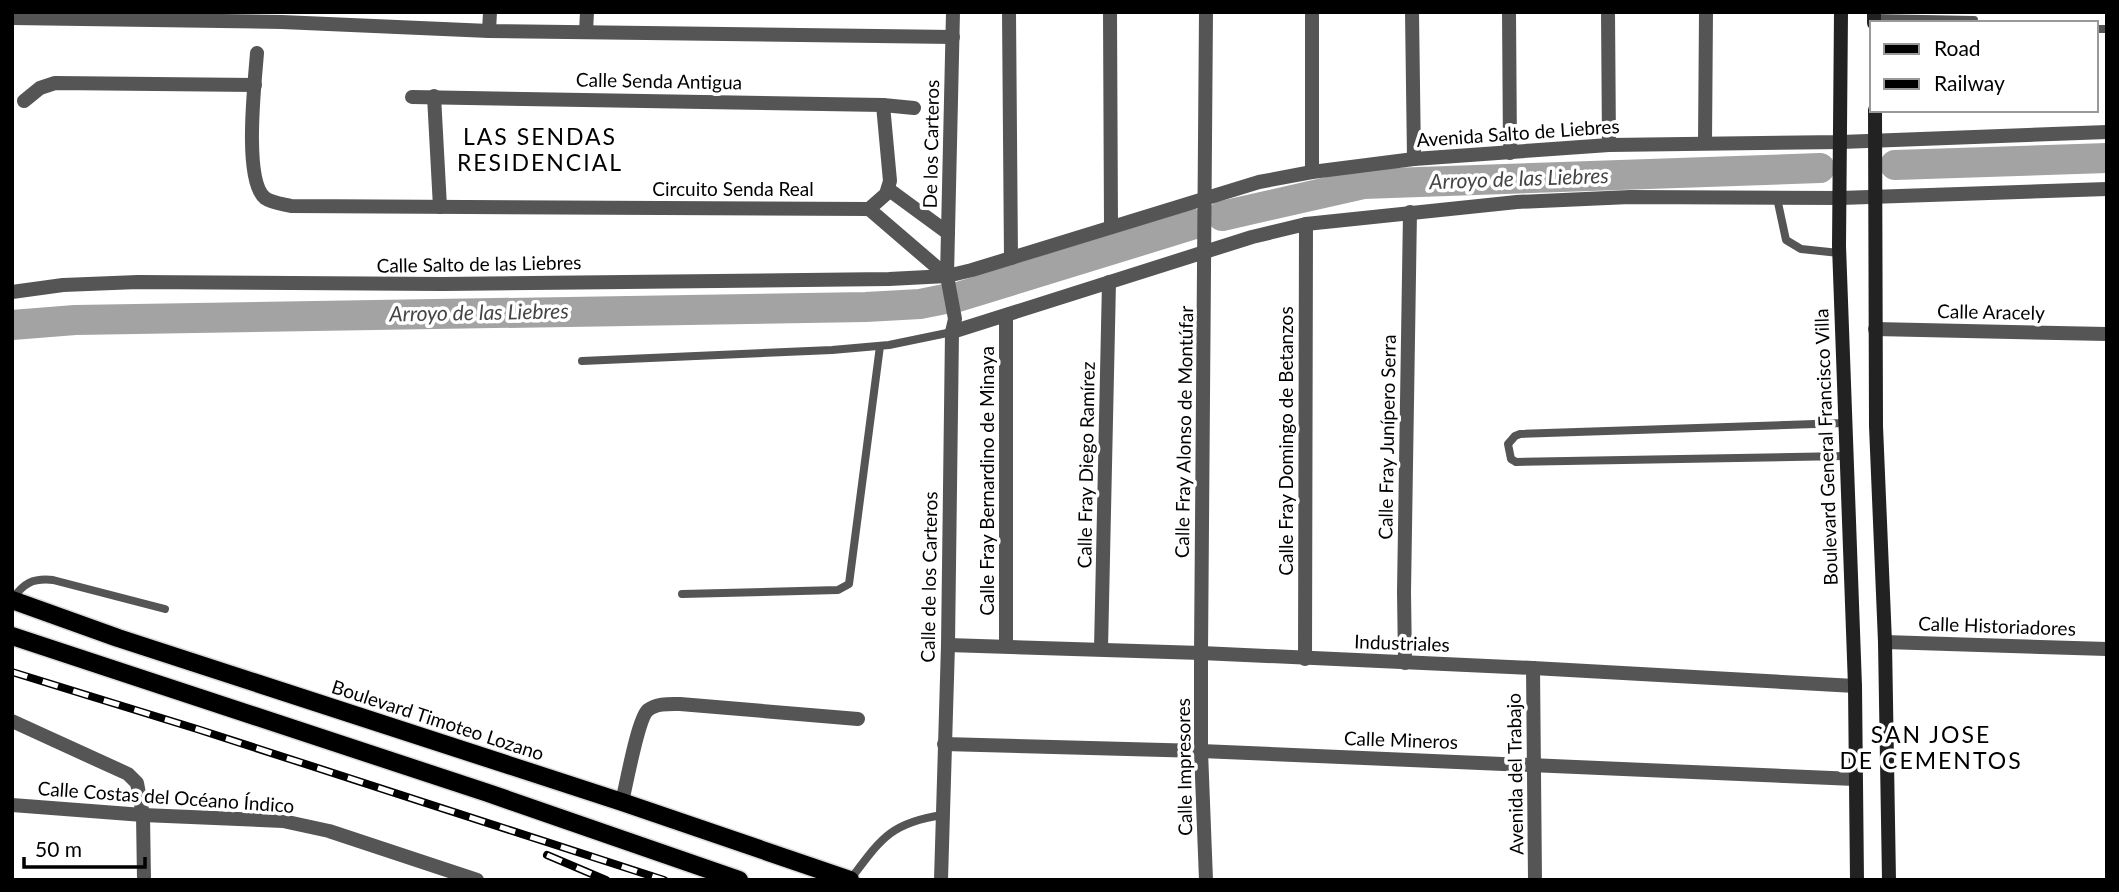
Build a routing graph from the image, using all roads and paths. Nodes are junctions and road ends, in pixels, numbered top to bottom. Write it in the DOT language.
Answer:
graph roads {
  1 [pos="490,12"];
  2 [pos="587,12"];
  3 [pos="953,12"];
  4 [pos="1009,12"];
  5 [pos="1110,12"];
  6 [pos="1206,12"];
  7 [pos="1312,12"];
  8 [pos="1412,12"];
  9 [pos="1509,12"];
  10 [pos="1608,12"];
  11 [pos="1706,12"];
  12 [pos="1841,12"];
  13 [pos="13,15"];
  14 [pos="283,17"];
  15 [pos="1874,18"];
  16 [pos="391,20"];
  17 [pos="1974,20"];
  18 [pos="489,31"];
  19 [pos="586,32"];
  20 [pos="953,37"];
  21 [pos="257,53"];
  22 [pos="255,85"];
  23 [pos="434,96"];
  24 [pos="412,97"];
  25 [pos="24,102"];
  26 [pos="883,105"];
  27 [pos="914,108"];
  28 [pos="1875,112"];
  29 [pos="2107,132"];
  30 [pos="1704,143"];
  31 [pos="1609,145"];
  32 [pos="1875,146"];
  33 [pos="1841,148"];
  34 [pos="1510,153"];
  35 [pos="1414,159"];
  36 [pos="1312,172"];
  37 [pos="888,189"];
  38 [pos="2107,189"];
  39 [pos="1840,191"];
  40 [pos="1875,192"];
  41 [pos="1777,198"];
  42 [pos="1204,205"];
  43 [pos="440,207"];
  44 [pos="869,209"];
  45 [pos="1410,212"];
  46 [pos="1306,224"];
  47 [pos="1111,227"];
  48 [pos="948,233"];
  49 [pos="1205,249"];
  50 [pos="1839,253"];
  51 [pos="1011,258"];
  52 [pos="948,282"];
  53 [pos="1109,282"];
  54 [pos="12,292"];
  55 [pos="1006,316"];
  56 [pos="953,325"];
  57 [pos="1875,329"];
  58 [pos="2107,334"];
  59 [pos="880,346"];
  60 [pos="582,361"];
  61 [pos="1844,424"];
  62 [pos="1846,456"];
  63 [pos="682,594"];
  64 [pos="12,600"];
  65 [pos="165,609"];
  66 [pos="12,636"];
  67 [pos="1885,642"];
  68 [pos="948,645"];
  69 [pos="1006,646"];
  70 [pos="1101,649"];
  71 [pos="2107,649"];
  72 [pos="1201,653"];
  73 [pos="1305,659"];
  74 [pos="1405,663"];
  75 [pos="1533,668"];
  76 [pos="1855,686"];
  77 [pos="858,719"];
  78 [pos="12,721"];
  79 [pos="944,744"];
  80 [pos="1202,751"];
  81 [pos="1534,765"];
  82 [pos="1855,779"];
  83 [pos="622,802"];
  84 [pos="12,805"];
  85 [pos="143,815"];
  86 [pos="942,815"];
  87 [pos="144,880"];
  88 [pos="477,880"];
  89 [pos="739,880"];
  90 [pos="850,880"];
  91 [pos="941,880"];
  92 [pos="1206,880"];
  93 [pos="1535,880"];
  94 [pos="1857,880"];
  95 [pos="1889,880"];
  1 -- 18 [label="street"];
  2 -- 19 [label="street"];
  3 -- 20 [label="street, De los Carteros"];
  4 -- 51 [label="street"];
  5 -- 47 [label="street"];
  6 -- 42 [label="street, Calle Fray Alonso de Montúfar"];
  7 -- 36 [label="street"];
  8 -- 35 [label="street"];
  9 -- 34 [label="street"];
  10 -- 31 [label="street"];
  11 -- 30 [label="street"];
  12 -- 33 [label="main road, Boulevard General Francisco Villa"];
  13 -- 14 [label="street"];
  14 -- 16 [label="street"];
  15 -- 17 [label="lane"];
  16 -- 18 [label="street"];
  18 -- 19 [label="street"];
  19 -- 20 [label="street"];
  20 -- 48 [label="street, De los Carteros"];
  21 -- 22 [label="street, Circuito Senda Real"];
  22 -- 25 [label="street"];
  22 -- 43 [label="street, Circuito Senda Real"];
  23 -- 24 [label="street, Calle Senda Antigua"];
  23 -- 26 [label="street, Calle Senda Antigua"];
  23 -- 43 [label="street"];
  26 -- 27 [label="street, Calle Senda Antigua"];
  26 -- 37 [label="street"];
  28 -- 32 [label="main road"];
  29 -- 32 [label="street, Avenida Salto de Liebres"];
  30 -- 31 [label="street, Avenida Salto de Liebres"];
  30 -- 33 [label="street, Avenida Salto de Liebres"];
  31 -- 34 [label="street, Avenida Salto de Liebres"];
  32 -- 33 [label="street, Avenida Salto de Liebres"];
  32 -- 40 [label="main road"];
  33 -- 39 [label="main road, Boulevard General Francisco Villa"];
  34 -- 35 [label="street, Avenida Salto de Liebres"];
  35 -- 36 [label="street, Avenida Salto de Liebres"];
  36 -- 42 [label="street, Avenida Salto de Liebres"];
  37 -- 44 [label="street"];
  37 -- 48 [label="street"];
  38 -- 40 [label="street"];
  39 -- 40 [label="street"];
  39 -- 41 [label="street"];
  39 -- 50 [label="main road, Boulevard General Francisco Villa"];
  40 -- 57 [label="main road"];
  41 -- 45 [label="street"];
  41 -- 50 [label="lane"];
  42 -- 47 [label="street, Avenida Salto de Liebres"];
  42 -- 49 [label="street, Calle Fray Alonso de Montúfar"];
  43 -- 44 [label="street, Circuito Senda Real"];
  44 -- 52 [label="street"];
  45 -- 46 [label="street"];
  45 -- 74 [label="street, Calle Fray Junípero Serra"];
  46 -- 49 [label="street"];
  46 -- 73 [label="street, Calle Fray Domingo de Betanzos"];
  47 -- 51 [label="street, Avenida Salto de Liebres"];
  48 -- 52 [label="street, De los Carteros"];
  49 -- 53 [label="street"];
  49 -- 72 [label="street, Calle Fray Alonso de Montúfar"];
  50 -- 61 [label="main road, Boulevard General Francisco Villa"];
  51 -- 52 [label="street, Avenida Salto de Liebres"];
  52 -- 54 [label="street, Calle Salto de las Liebres"];
  52 -- 56 [label="street, Calle de los Carteros"];
  53 -- 55 [label="street"];
  53 -- 70 [label="street, Calle Fray Diego Ramírez"];
  55 -- 56 [label="street"];
  55 -- 69 [label="street, Calle Fray Bernardino de Minaya"];
  56 -- 59 [label="lane"];
  56 -- 68 [label="street, Calle de los Carteros"];
  57 -- 58 [label="street, Calle Aracely"];
  57 -- 67 [label="main road"];
  59 -- 60 [label="lane"];
  59 -- 63 [label="lane"];
  61 -- 62 [label="main road, Boulevard General Francisco Villa"];
  61 -- 62 [label="lane"];
  62 -- 76 [label="main road, Boulevard General Francisco Villa"];
  64 -- 65 [label="lane"];
  64 -- 83 [label="main road, Boulevard Timoteo Lozano"];
  66 -- 89 [label="main road"];
  67 -- 71 [label="street, Calle Historiadores"];
  67 -- 95 [label="main road"];
  68 -- 69 [label="street, Industriales"];
  68 -- 79 [label="street, Calle de los Carteros"];
  69 -- 70 [label="street, Industriales"];
  70 -- 72 [label="street, Industriales"];
  72 -- 73 [label="street, Industriales"];
  72 -- 80 [label="street, Calle Impresores"];
  73 -- 74 [label="street, Industriales"];
  74 -- 75 [label="street, Industriales"];
  75 -- 76 [label="street, Industriales"];
  75 -- 81 [label="street, Avenida del Trabajo"];
  76 -- 82 [label="main road, Boulevard General Francisco Villa"];
  77 -- 83 [label="street"];
  78 -- 85 [label="street"];
  79 -- 80 [label="street, Calle Mineros"];
  79 -- 86 [label="street, Calle de los Carteros"];
  80 -- 81 [label="street, Calle Mineros"];
  80 -- 92 [label="street, Calle Impresores"];
  81 -- 82 [label="street, Calle Mineros"];
  81 -- 93 [label="street, Avenida del Trabajo"];
  82 -- 94 [label="main road, Boulevard General Francisco Villa"];
  83 -- 90 [label="main road, Boulevard Timoteo Lozano"];
  84 -- 85 [label="street, Calle Costas del Océano Índico"];
  85 -- 87 [label="street"];
  85 -- 88 [label="street, Calle Costas del Océano Índico"];
  86 -- 90 [label="lane"];
  86 -- 91 [label="street, Calle de los Carteros"];
}
